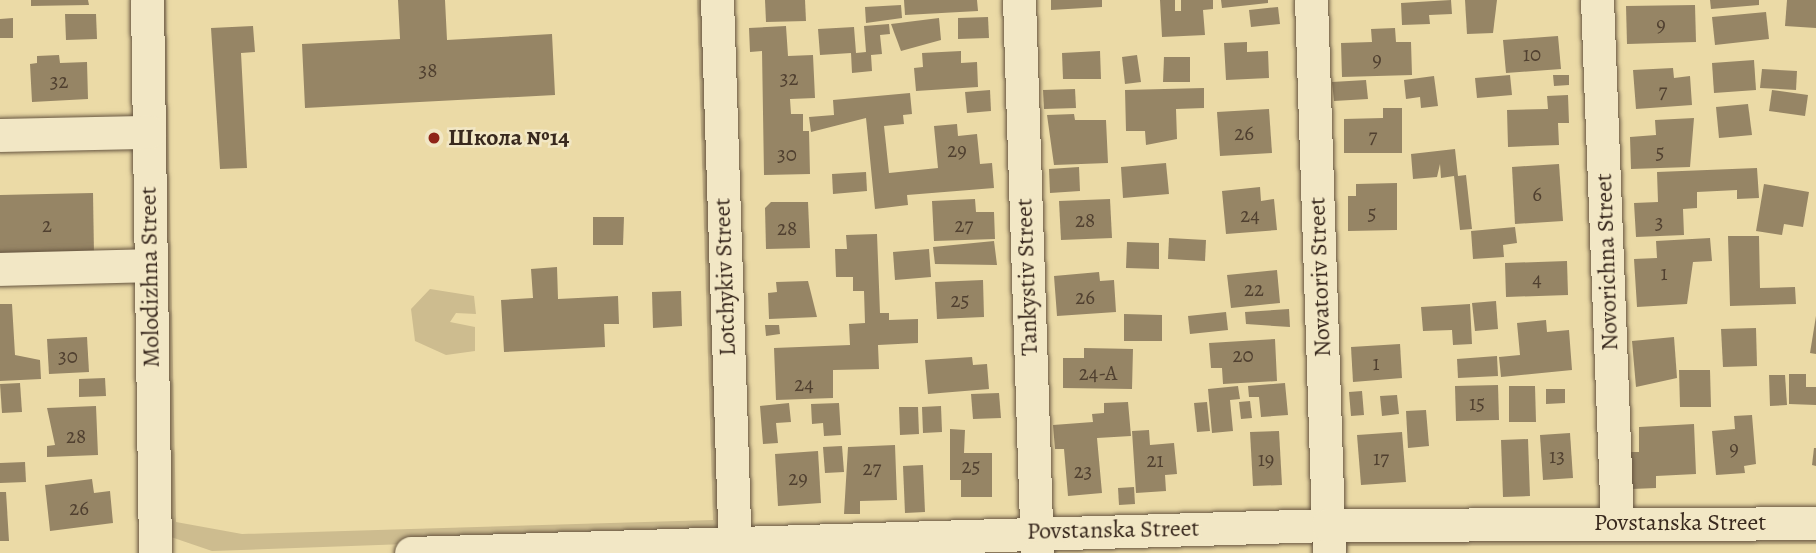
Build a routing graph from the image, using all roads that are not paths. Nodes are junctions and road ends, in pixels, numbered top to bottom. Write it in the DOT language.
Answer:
graph roads {
  1 [pos="147,0"];
  2 [pos="718,0"];
  3 [pos="1018,0"];
  4 [pos="1311,0"];
  5 [pos="1597,0"];
  6 [pos="149,132"];
  7 [pos="0,135"];
  8 [pos="149,264"];
  9 [pos="0,269"];
  10 [pos="1816,523"];
  11 [pos="1618,524"];
  12 [pos="1329,539"];
  13 [pos="1036,542"];
  14 [pos="735,546"];
  15 [pos="449,552"];
  16 [pos="155,553"];
  17 [pos="411,553"];
  1 -- 6 [label="street, Molodizhna Street"];
  2 -- 14 [label="street, Lotchykiv Street"];
  3 -- 13 [label="street, Tankystiv Street"];
  4 -- 12 [label="street, Novatoriv Street"];
  5 -- 11 [label="street, Novorichna Street"];
  6 -- 7 [label="street"];
  6 -- 8 [label="street, Molodizhna Street"];
  8 -- 9 [label="street"];
  8 -- 16 [label="street, Molodizhna Street"];
  10 -- 11 [label="street, Povstanska Street"];
  11 -- 12 [label="street, Povstanska Street"];
  12 -- 13 [label="street, Povstanska Street"];
  13 -- 14 [label="street, Povstanska Street"];
  14 -- 15 [label="street, Povstanska Street"];
  15 -- 17 [label="street, Povstanska Street"];
}
